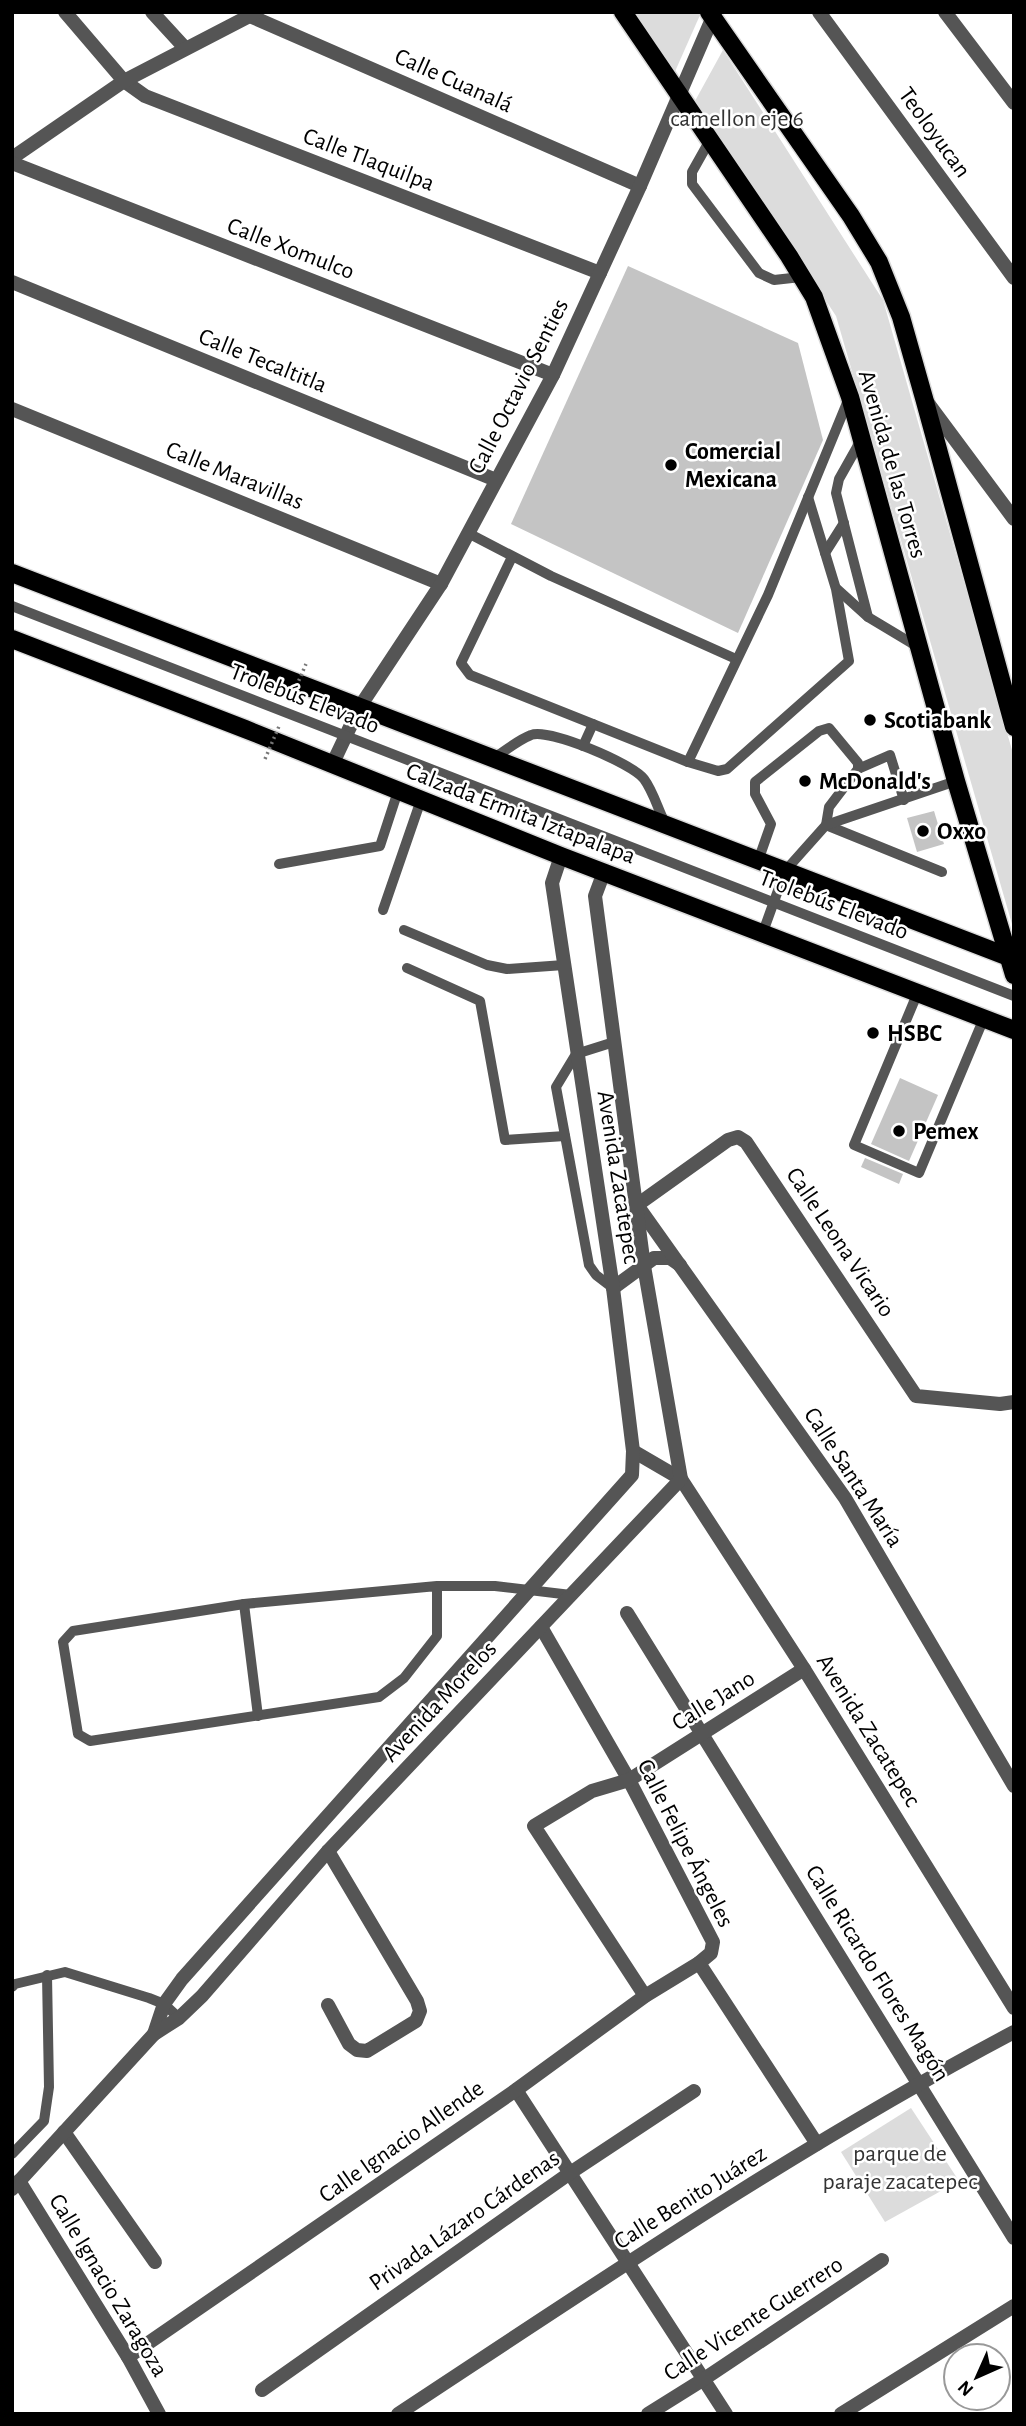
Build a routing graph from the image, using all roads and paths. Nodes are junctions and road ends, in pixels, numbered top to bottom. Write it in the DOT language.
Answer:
graph roads {
  1 [pos="65,12"];
  2 [pos="152,12"];
  3 [pos="623,12"];
  4 [pos="819,12"];
  5 [pos="944,12"];
  6 [pos="252,13"];
  7 [pos="712,14"];
  8 [pos="186,48"];
  9 [pos="124,81"];
  10 [pos="679,96"];
  11 [pos="1014,103"];
  12 [pos="710,140"];
  13 [pos="12,160"];
  14 [pos="640,186"];
  15 [pos="600,273"];
  16 [pos="801,277"];
  17 [pos="1014,278"];
  18 [pos="12,282"];
  19 [pos="553,375"];
  20 [pos="850,397"];
  21 [pos="924,398"];
  22 [pos="12,409"];
  23 [pos="861,440"];
  24 [pos="496,480"];
  25 [pos="808,497"];
  26 [pos="1014,519"];
  27 [pos="844,523"];
  28 [pos="468,533"];
  29 [pos="825,553"];
  30 [pos="512,557"];
  31 [pos="12,573"];
  32 [pos="442,583"];
  33 [pos="836,589"];
  34 [pos="12,606"];
  35 [pos="868,617"];
  36 [pos="12,639"];
  37 [pos="919,647"];
  38 [pos="736,659"];
  39 [pos="359,708"];
  40 [pos="1012,718"];
  41 [pos="593,724"];
  42 [pos="583,746"];
  43 [pos="493,759"];
  44 [pos="688,762"];
  45 [pos="332,765"];
  46 [pos="858,769"];
  47 [pos="956,781"];
  48 [pos="398,791"];
  49 [pos="421,800"];
  50 [pos="904,800"];
  51 [pos="826,825"];
  52 [pos="667,826"];
  53 [pos="561,856"];
  54 [pos="758,861"];
  55 [pos="279,864"];
  56 [pos="604,872"];
  57 [pos="785,872"];
  58 [pos="942,872"];
  59 [pos="383,910"];
  60 [pos="404,930"];
  61 [pos="763,932"];
  62 [pos="1012,964"];
  63 [pos="564,965"];
  64 [pos="407,968"];
  65 [pos="918,992"];
  66 [pos="1014,996"];
  67 [pos="984,1018"];
  68 [pos="1014,1030"];
  69 [pos="614,1042"];
  70 [pos="576,1054"];
  71 [pos="565,1136"];
  72 [pos="637,1205"];
  73 [pos="644,1266"];
  74 [pos="683,1267"];
  75 [pos="613,1288"];
  76 [pos="1014,1402"];
  77 [pos="633,1451"];
  78 [pos="681,1479"];
  79 [pos="437,1586"];
  80 [pos="530,1589"];
  81 [pos="571,1595"];
  82 [pos="244,1604"];
  83 [pos="626,1613"];
  84 [pos="541,1627"];
  85 [pos="804,1669"];
  86 [pos="258,1716"];
  87 [pos="702,1733"];
  88 [pos="628,1780"];
  89 [pos="1014,1786"];
  90 [pos="328,1852"];
  91 [pos="217,1940"];
  92 [pos="236,1958"];
  93 [pos="699,1963"];
  94 [pos="47,1975"];
  95 [pos="12,1987"];
  96 [pos="645,1996"];
  97 [pos="164,2004"];
  98 [pos="328,2005"];
  99 [pos="1014,2008"];
  100 [pos="179,2018"];
  101 [pos="1014,2032"];
  102 [pos="154,2034"];
  103 [pos="919,2082"];
  104 [pos="516,2090"];
  105 [pos="694,2091"];
  106 [pos="64,2132"];
  107 [pos="817,2144"];
  108 [pos="12,2154"];
  109 [pos="570,2173"];
  110 [pos="16,2185"];
  111 [pos="1014,2238"];
  112 [pos="882,2260"];
  113 [pos="155,2262"];
  114 [pos="628,2262"];
  115 [pos="1014,2306"];
  116 [pos="128,2357"];
  117 [pos="704,2379"];
  118 [pos="262,2390"];
  119 [pos="159,2414"];
  120 [pos="398,2414"];
  121 [pos="648,2414"];
  122 [pos="726,2414"];
  123 [pos="841,2414"];
  1 -- 9 [label="street, Calle Tlaquilpa"];
  2 -- 8 [label="street"];
  3 -- 10 [label="main road, Avenida de las Torres"];
  4 -- 17 [label="street, Teoloyucan"];
  5 -- 11 [label="street"];
  6 -- 8 [label="street"];
  6 -- 14 [label="street, Calle Cuanalá"];
  7 -- 10 [label="street, Calle Octavio Senties"];
  7 -- 21 [label="main road, Avenida de las Torres"];
  8 -- 9 [label="street"];
  9 -- 13 [label="street"];
  9 -- 15 [label="street, Calle Tlaquilpa"];
  10 -- 12 [label="main road, Avenida de las Torres"];
  10 -- 14 [label="street, Calle Octavio Senties"];
  12 -- 16 [label="main road, Avenida de las Torres"];
  12 -- 16 [label="lane"];
  13 -- 19 [label="street, Calle Xomulco"];
  14 -- 15 [label="street, Calle Octavio Senties"];
  15 -- 19 [label="street, Calle Octavio Senties"];
  16 -- 20 [label="main road, Avenida de las Torres"];
  18 -- 24 [label="street, Calle Tecaltitla"];
  19 -- 24 [label="street, Calle Octavio Senties"];
  20 -- 23 [label="main road, Avenida de las Torres"];
  20 -- 25 [label="lane"];
  21 -- 26 [label="street"];
  21 -- 40 [label="main road, Avenida de las Torres"];
  22 -- 32 [label="street, Calle Maravillas"];
  23 -- 27 [label="lane"];
  23 -- 37 [label="main road, Avenida de las Torres"];
  24 -- 28 [label="street, Calle Octavio Senties"];
  25 -- 29 [label="lane"];
  25 -- 38 [label="lane"];
  27 -- 29 [label="lane"];
  27 -- 35 [label="lane"];
  28 -- 30 [label="lane"];
  28 -- 32 [label="street, Calle Octavio Senties"];
  29 -- 33 [label="lane"];
  30 -- 38 [label="lane"];
  30 -- 41 [label="lane"];
  31 -- 39 [label="main road, Calzada Ermita Iztapalapa"];
  32 -- 39 [label="street, Calle Octavio Senties"];
  33 -- 35 [label="lane"];
  33 -- 44 [label="lane"];
  34 -- 66 [label="lane, Trolebús Elevado, bridge"];
  35 -- 37 [label="lane"];
  36 -- 45 [label="main road, Calzada Ermita Iztapalapa"];
  37 -- 47 [label="main road, Avenida de las Torres"];
  38 -- 44 [label="lane"];
  39 -- 43 [label="main road, Calzada Ermita Iztapalapa"];
  39 -- 45 [label="street, Calle Octavio Senties"];
  41 -- 42 [label="lane"];
  41 -- 44 [label="lane"];
  42 -- 43 [label="lane"];
  42 -- 52 [label="lane"];
  43 -- 52 [label="main road, Calzada Ermita Iztapalapa"];
  45 -- 48 [label="main road, Calzada Ermita Iztapalapa"];
  46 -- 50 [label="lane"];
  46 -- 51 [label="lane"];
  46 -- 54 [label="lane"];
  47 -- 50 [label="lane"];
  47 -- 62 [label="main road, Avenida de las Torres"];
  48 -- 49 [label="main road, Calzada Ermita Iztapalapa"];
  48 -- 55 [label="lane"];
  49 -- 53 [label="main road, Calzada Ermita Iztapalapa"];
  49 -- 59 [label="lane"];
  50 -- 51 [label="lane"];
  51 -- 57 [label="lane"];
  51 -- 58 [label="lane"];
  52 -- 54 [label="main road, Calzada Ermita Iztapalapa"];
  53 -- 56 [label="main road, Calzada Ermita Iztapalapa"];
  53 -- 63 [label="street, Avenida Zacatepec"];
  54 -- 57 [label="main road, Calzada Ermita Iztapalapa"];
  56 -- 61 [label="main road, Calzada Ermita Iztapalapa"];
  56 -- 69 [label="street, Avenida Zacatepec"];
  57 -- 61 [label="lane"];
  57 -- 62 [label="main road, Calzada Ermita Iztapalapa"];
  60 -- 63 [label="lane"];
  61 -- 65 [label="main road, Calzada Ermita Iztapalapa"];
  63 -- 70 [label="street, Avenida Zacatepec"];
  64 -- 71 [label="lane"];
  65 -- 67 [label="main road, Calzada Ermita Iztapalapa"];
  65 -- 67 [label="lane"];
  67 -- 68 [label="main road, Calzada Ermita Iztapalapa"];
  69 -- 70 [label="lane"];
  69 -- 72 [label="street, Avenida Zacatepec"];
  70 -- 71 [label="lane"];
  70 -- 75 [label="street, Avenida Zacatepec"];
  71 -- 75 [label="lane"];
  72 -- 73 [label="street, Avenida Zacatepec"];
  72 -- 74 [label="street, Calle Santa María"];
  72 -- 76 [label="street, Calle Leona Vicario"];
  73 -- 74 [label="street"];
  73 -- 75 [label="street"];
  73 -- 78 [label="street, Avenida Zacatepec"];
  74 -- 89 [label="street, Calle Santa María"];
  75 -- 77 [label="street, Avenida Zacatepec"];
  77 -- 78 [label="street, Avenida Zacatepec"];
  77 -- 80 [label="street, Avenida Morelos"];
  78 -- 81 [label="street, Avenida Morelos"];
  78 -- 85 [label="street, Avenida Zacatepec"];
  79 -- 80 [label="lane"];
  79 -- 82 [label="lane"];
  79 -- 86 [label="lane"];
  80 -- 81 [label="lane"];
  80 -- 91 [label="street, Avenida Morelos"];
  81 -- 84 [label="street, Avenida Morelos"];
  82 -- 86 [label="lane"];
  82 -- 86 [label="lane"];
  83 -- 87 [label="street, Calle Ricardo Flores Magón"];
  84 -- 88 [label="street, Calle Felipe Ángeles"];
  84 -- 90 [label="street, Avenida Morelos"];
  85 -- 87 [label="street, Calle Jano"];
  85 -- 99 [label="street, Avenida Zacatepec"];
  87 -- 88 [label="street, Calle Jano"];
  87 -- 103 [label="street, Calle Ricardo Flores Magón"];
  88 -- 93 [label="street, Calle Felipe Ángeles"];
  88 -- 96 [label="street, Calle Jano"];
  90 -- 92 [label="street, Avenida Morelos"];
  90 -- 98 [label="street"];
  91 -- 92 [label="street"];
  91 -- 97 [label="street, Avenida Morelos"];
  92 -- 100 [label="street, Avenida Morelos"];
  93 -- 96 [label="street, Calle Ignacio Allende"];
  93 -- 107 [label="street, Calle Felipe Ángeles"];
  94 -- 95 [label="lane"];
  94 -- 97 [label="lane"];
  94 -- 108 [label="lane"];
  96 -- 104 [label="street, Calle Ignacio Allende"];
  97 -- 100 [label="lane"];
  97 -- 102 [label="street, Avenida Morelos"];
  100 -- 102 [label="street, Avenida Morelos"];
  101 -- 103 [label="street, Calle Benito Juárez"];
  102 -- 106 [label="street, Avenida Morelos"];
  103 -- 107 [label="street, Calle Benito Juárez"];
  103 -- 111 [label="street, Calle Ricardo Flores Magón"];
  104 -- 109 [label="street"];
  104 -- 116 [label="street, Calle Ignacio Allende"];
  105 -- 109 [label="street, Privada Lázaro Cárdenas"];
  106 -- 110 [label="street, Avenida Morelos"];
  106 -- 113 [label="street"];
  107 -- 114 [label="street, Calle Benito Juárez"];
  109 -- 114 [label="street"];
  109 -- 118 [label="street, Privada Lázaro Cárdenas"];
  110 -- 116 [label="street, Calle Ignacio Zaragoza"];
  112 -- 117 [label="street, Calle Vicente Guerrero"];
  114 -- 117 [label="street"];
  114 -- 120 [label="street, Calle Benito Juárez"];
  115 -- 123 [label="street"];
  116 -- 119 [label="street, Calle Ignacio Zaragoza"];
  117 -- 121 [label="street, Calle Vicente Guerrero"];
  117 -- 122 [label="street"];
}
